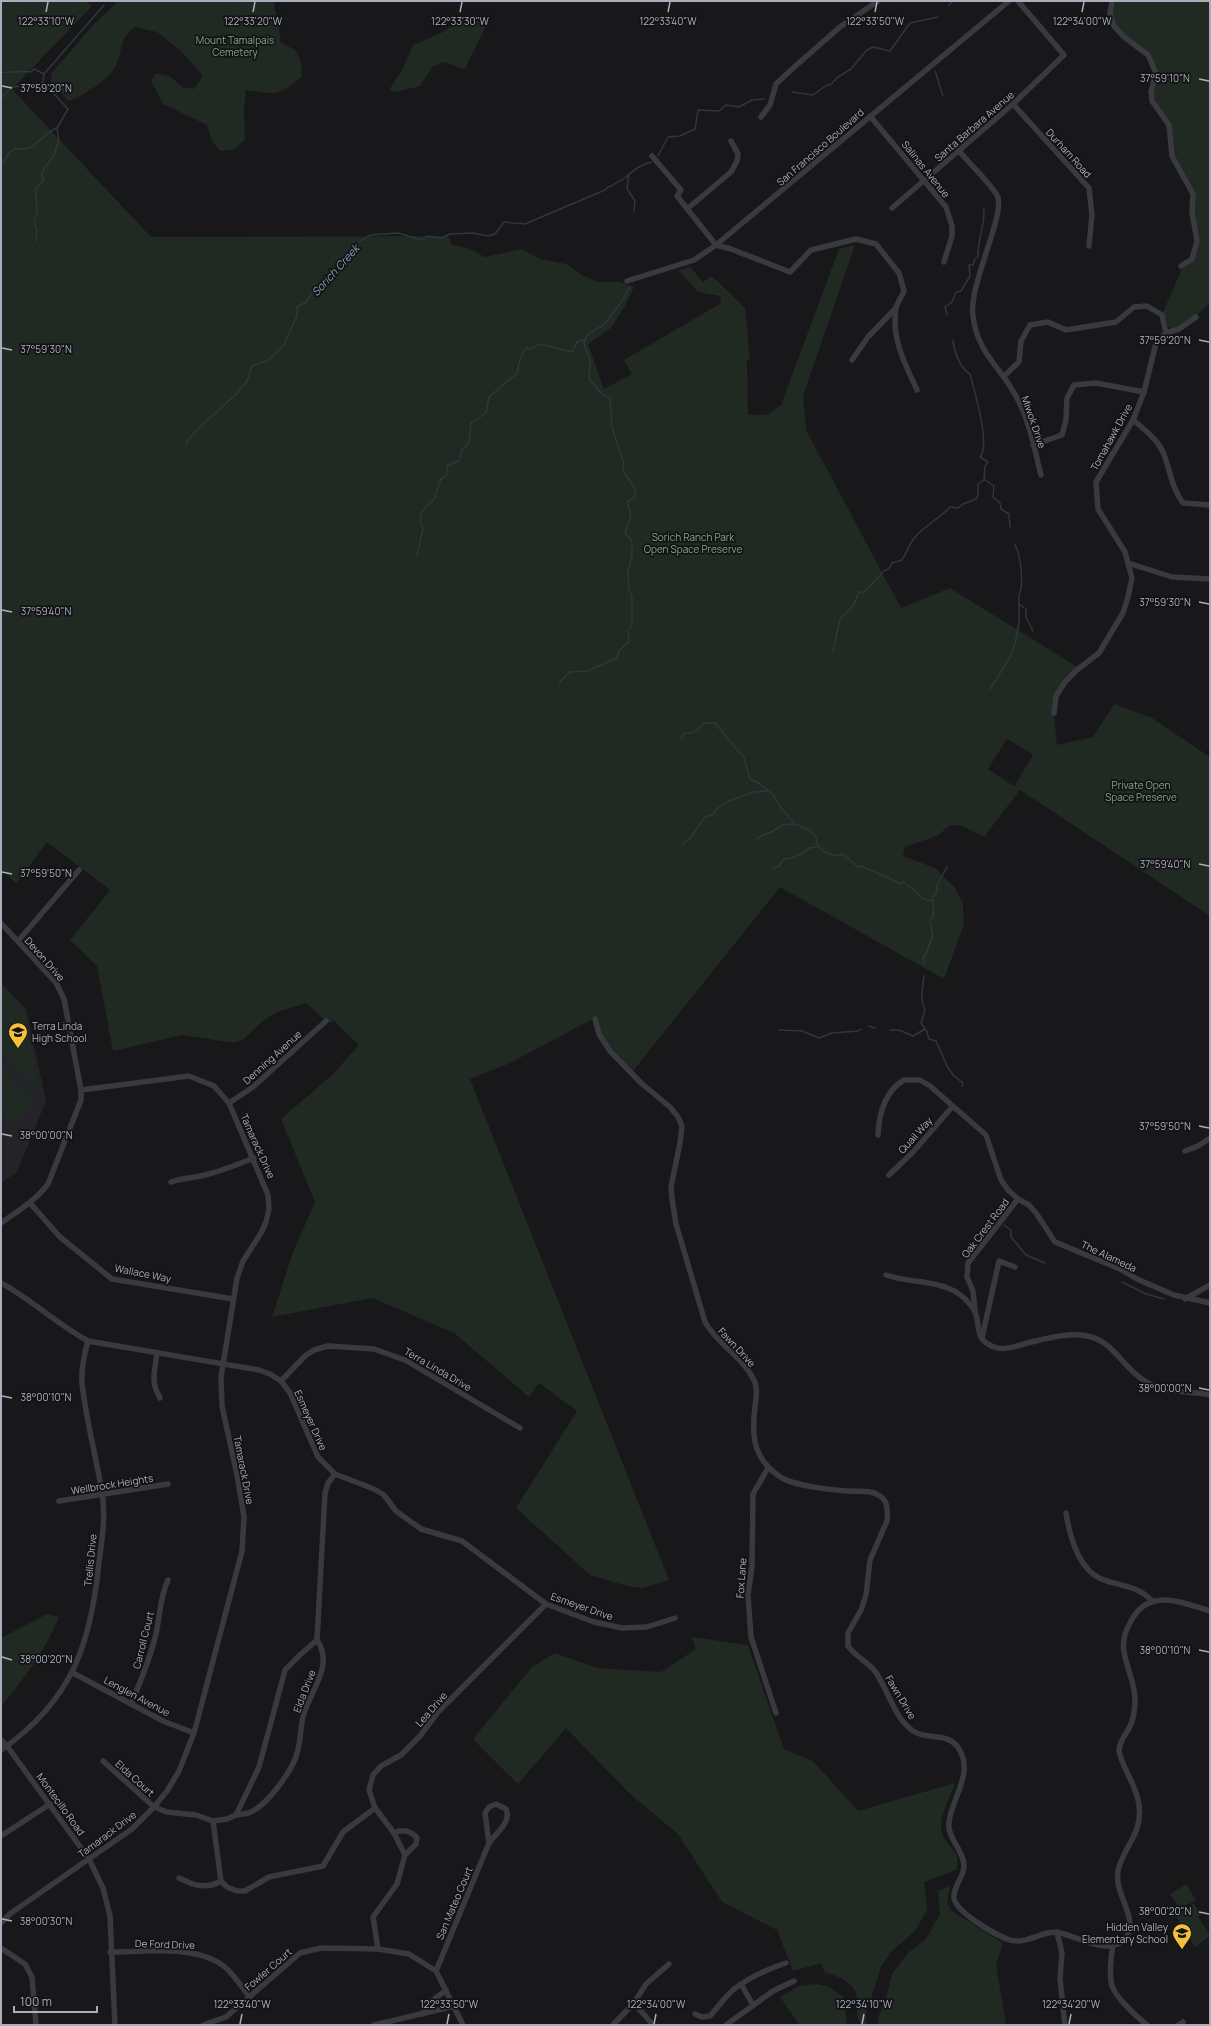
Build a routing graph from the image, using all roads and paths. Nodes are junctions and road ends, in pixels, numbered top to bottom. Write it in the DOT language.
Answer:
graph roads {
  1 [pos="877,1"];
  2 [pos="1009,1"];
  3 [pos="1018,1"];
  4 [pos="1112,1"];
  5 [pos="1013,104"];
  6 [pos="870,116"];
  7 [pos="761,117"];
  8 [pos="731,141"];
  9 [pos="959,151"];
  10 [pos="652,156"];
  11 [pos="925,180"];
  12 [pos="892,208"];
  13 [pos="687,209"];
  14 [pos="716,245"];
  15 [pos="1089,246"];
  16 [pos="944,262"];
  17 [pos="1181,266"];
  18 [pos="628,281"];
  19 [pos="896,308"];
  20 [pos="1196,317"];
  21 [pos="1166,333"];
  22 [pos="852,360"];
  23 [pos="1004,376"];
  24 [pos="917,390"];
  25 [pos="1144,392"];
  26 [pos="1133,420"];
  27 [pos="1033,445"];
  28 [pos="1041,475"];
  29 [pos="1210,505"];
  30 [pos="1128,563"];
  31 [pos="1210,579"];
  32 [pos="1054,713"];
  33 [pos="79,870"];
  34 [pos="1,922"];
  35 [pos="18,941"];
  36 [pos="595,1019"];
  37 [pos="326,1021"];
  38 [pos="81,1090"];
  39 [pos="229,1103"];
  40 [pos="952,1107"];
  41 [pos="878,1134"];
  42 [pos="1210,1138"];
  43 [pos="1185,1151"];
  44 [pos="254,1158"];
  45 [pos="889,1175"];
  46 [pos="171,1182"];
  47 [pos="1018,1199"];
  48 [pos="30,1202"];
  49 [pos="1,1223"];
  50 [pos="1015,1267"];
  51 [pos="886,1275"];
  52 [pos="1,1283"];
  53 [pos="1210,1285"];
  54 [pos="234,1298"];
  55 [pos="1185,1299"];
  56 [pos="1210,1303"];
  57 [pos="975,1312"];
  58 [pos="982,1338"];
  59 [pos="88,1341"];
  60 [pos="158,1353"];
  61 [pos="223,1364"];
  62 [pos="281,1380"];
  63 [pos="1210,1395"];
  64 [pos="160,1398"];
  65 [pos="520,1428"];
  66 [pos="768,1468"];
  67 [pos="335,1474"];
  68 [pos="168,1484"];
  69 [pos="102,1494"];
  70 [pos="59,1502"];
  71 [pos="1066,1513"];
  72 [pos="168,1580"];
  73 [pos="1152,1601"];
  74 [pos="546,1604"];
  75 [pos="1210,1611"];
  76 [pos="675,1618"];
  77 [pos="317,1640"];
  78 [pos="73,1673"];
  79 [pos="131,1704"];
  80 [pos="776,1713"];
  81 [pos="194,1733"];
  82 [pos="1,1740"];
  83 [pos="7,1746"];
  84 [pos="1,1750"];
  85 [pos="104,1761"];
  86 [pos="50,1804"];
  87 [pos="154,1807"];
  88 [pos="375,1808"];
  89 [pos="236,1814"];
  90 [pos="213,1821"];
  91 [pos="394,1833"];
  92 [pos="1,1836"];
  93 [pos="489,1843"];
  94 [pos="405,1855"];
  95 [pos="89,1859"];
  96 [pos="179,1878"];
  97 [pos="221,1881"];
  98 [pos="1,1923"];
  99 [pos="1057,1932"];
  100 [pos="1113,1946"];
  101 [pos="1,1948"];
  102 [pos="378,1949"];
  103 [pos="110,1952"];
  104 [pos="786,1962"];
  105 [pos="669,1964"];
  106 [pos="436,1971"];
  107 [pos="794,1981"];
  108 [pos="741,1984"];
  109 [pos="446,1990"];
  110 [pos="250,1997"];
  111 [pos="432,2001"];
  112 [pos="634,2003"];
  113 [pos="753,2005"];
  114 [pos="455,2006"];
  115 [pos="435,2011"];
  116 [pos="422,2014"];
  117 [pos="695,2014"];
  118 [pos="36,2025"];
  119 [pos="115,2025"];
  120 [pos="203,2025"];
  121 [pos="374,2025"];
  122 [pos="463,2025"];
  123 [pos="613,2025"];
  124 [pos="653,2025"];
  125 [pos="726,2025"];
  126 [pos="1065,2025"];
  127 [pos="1147,2025"];
  1 -- 7 [label="street"];
  2 -- 6 [label="street, San Francisco Boulevard"];
  3 -- 5 [label="street, Santa Barbara Avenue"];
  4 -- 17 [label="street"];
  5 -- 9 [label="street, Santa Barbara Avenue"];
  5 -- 15 [label="street, Durham Road"];
  6 -- 11 [label="street, Salinas Avenue"];
  6 -- 14 [label="street, San Francisco Boulevard"];
  8 -- 13 [label="street"];
  9 -- 11 [label="street, Santa Barbara Avenue"];
  9 -- 23 [label="street, Miwok Drive"];
  10 -- 13 [label="street"];
  11 -- 12 [label="street, Santa Barbara Avenue"];
  11 -- 16 [label="street, Salinas Avenue"];
  13 -- 14 [label="street"];
  14 -- 18 [label="street, San Francisco Boulevard"];
  14 -- 19 [label="street"];
  19 -- 22 [label="street"];
  19 -- 24 [label="street"];
  20 -- 21 [label="street"];
  21 -- 23 [label="street"];
  21 -- 25 [label="street, Tomahawk Drive"];
  23 -- 27 [label="street, Miwok Drive"];
  25 -- 26 [label="street, Tomahawk Drive"];
  25 -- 27 [label="street"];
  26 -- 29 [label="street"];
  26 -- 30 [label="street, Tomahawk Drive"];
  27 -- 28 [label="street, Miwok Drive"];
  30 -- 31 [label="street"];
  30 -- 32 [label="street, Tomahawk Drive"];
  33 -- 35 [label="street"];
  34 -- 35 [label="street, Devon Drive"];
  35 -- 38 [label="street, Devon Drive"];
  36 -- 66 [label="street, Fawn Drive"];
  37 -- 39 [label="street, Denning Avenue"];
  38 -- 39 [label="street, Tamarack Drive"];
  38 -- 48 [label="street, Devon Drive"];
  39 -- 44 [label="street, Tamarack Drive"];
  40 -- 41 [label="street, Oak Crest Road"];
  40 -- 45 [label="street, Quail Way"];
  40 -- 47 [label="street, Oak Crest Road"];
  42 -- 43 [label="street"];
  44 -- 46 [label="street"];
  44 -- 54 [label="street, Tamarack Drive"];
  47 -- 55 [label="street, The Alameda"];
  47 -- 57 [label="street, Oak Crest Road"];
  48 -- 49 [label="street, Devon Drive"];
  48 -- 54 [label="street, Wallace Way"];
  50 -- 58 [label="street"];
  51 -- 57 [label="street"];
  52 -- 59 [label="street"];
  53 -- 55 [label="street"];
  54 -- 61 [label="street, Tamarack Drive"];
  55 -- 56 [label="street, The Alameda"];
  57 -- 58 [label="street"];
  58 -- 63 [label="street"];
  59 -- 60 [label="street"];
  59 -- 69 [label="street, Trellis Drive"];
  60 -- 61 [label="street"];
  60 -- 64 [label="street"];
  61 -- 62 [label="street"];
  61 -- 81 [label="street, Tamarack Drive"];
  62 -- 65 [label="street, Terra Linda Drive"];
  62 -- 67 [label="street, Esmeyer Drive"];
  66 -- 80 [label="street, Fox Lane"];
  66 -- 99 [label="street, Fawn Drive"];
  67 -- 74 [label="street, Esmeyer Drive"];
  67 -- 77 [label="street, Elda Drive"];
  68 -- 69 [label="street, Wellbrock Heights"];
  69 -- 70 [label="street, Wellbrock Heights"];
  69 -- 78 [label="street, Trellis Drive"];
  71 -- 73 [label="street"];
  72 -- 79 [label="street, Carroll Court"];
  73 -- 75 [label="street"];
  73 -- 100 [label="street"];
  74 -- 76 [label="street, Esmeyer Drive"];
  74 -- 88 [label="street, Lea Drive"];
  77 -- 89 [label="street, Elda Drive"];
  77 -- 89 [label="street, Elda Drive"];
  78 -- 79 [label="street, Lenglen Avenue"];
  78 -- 83 [label="street, Trellis Drive"];
  79 -- 81 [label="street, Lenglen Avenue"];
  81 -- 87 [label="street, Tamarack Drive"];
  82 -- 83 [label="street, Montecillo Road"];
  83 -- 84 [label="street, Trellis Drive"];
  83 -- 86 [label="street, Montecillo Road"];
  85 -- 87 [label="street, Elda Court"];
  86 -- 92 [label="street"];
  86 -- 95 [label="street, Montecillo Road"];
  87 -- 90 [label="street"];
  87 -- 95 [label="street, Tamarack Drive"];
  88 -- 91 [label="street, Lea Drive"];
  88 -- 97 [label="street"];
  89 -- 90 [label="street, Elda Drive"];
  90 -- 97 [label="street"];
  91 -- 94 [label="street, Lea Drive"];
  91 -- 94 [label="street"];
  93 -- 93 [label="street, San Mateo Court"];
  93 -- 106 [label="street, San Mateo Court"];
  94 -- 102 [label="street"];
  95 -- 98 [label="street, Tamarack Drive"];
  95 -- 103 [label="street, Montecillo Road"];
  96 -- 97 [label="street"];
  99 -- 100 [label="street, Fawn Drive"];
  99 -- 126 [label="street"];
  100 -- 127 [label="street"];
  101 -- 118 [label="street"];
  102 -- 106 [label="street"];
  102 -- 110 [label="street, Fowler Court"];
  103 -- 110 [label="street, De Ford Drive"];
  103 -- 119 [label="street, Montecillo Road"];
  104 -- 108 [label="street"];
  105 -- 112 [label="street"];
  106 -- 109 [label="street"];
  107 -- 113 [label="street"];
  108 -- 113 [label="street"];
  108 -- 117 [label="street"];
  109 -- 111 [label="street"];
  109 -- 114 [label="street"];
  110 -- 120 [label="street, Fowler Court"];
  111 -- 115 [label="street"];
  111 -- 116 [label="street"];
  112 -- 123 [label="street"];
  112 -- 124 [label="street"];
  113 -- 125 [label="street"];
  114 -- 115 [label="street"];
  114 -- 122 [label="street"];
  115 -- 116 [label="street"];
  116 -- 121 [label="street"];
}
